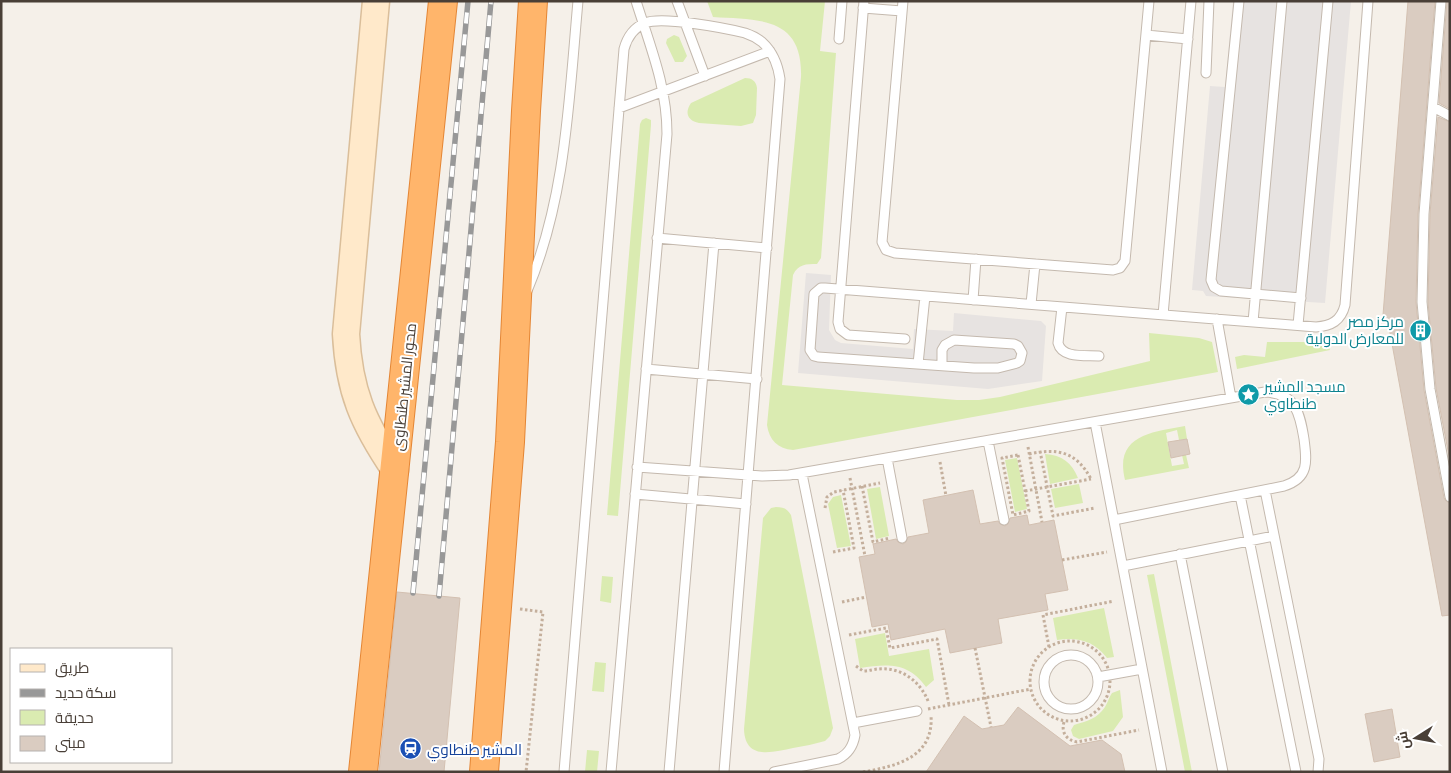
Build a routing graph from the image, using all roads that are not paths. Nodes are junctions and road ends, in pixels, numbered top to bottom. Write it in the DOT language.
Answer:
graph roads {
  1 [pos="376,1"];
  2 [pos="443,1"];
  3 [pos="533,1"];
  4 [pos="578,1"];
  5 [pos="636,1"];
  6 [pos="677,1"];
  7 [pos="842,1"];
  8 [pos="903,1"];
  9 [pos="1149,1"];
  10 [pos="1191,1"];
  11 [pos="1210,1"];
  12 [pos="1239,1"];
  13 [pos="1282,1"];
  14 [pos="1328,1"];
  15 [pos="1368,1"];
  16 [pos="1441,2"];
  17 [pos="864,5"];
  18 [pos="902,11"];
  19 [pos="685,23"];
  20 [pos="643,24"];
  21 [pos="1146,35"];
  22 [pos="839,39"];
  23 [pos="1188,39"];
  24 [pos="770,51"];
  25 [pos="1206,73"];
  26 [pos="705,76"];
  27 [pos="664,91"];
  28 [pos="1433,107"];
  29 [pos="620,108"];
  30 [pos="1450,116"];
  31 [pos="657,238"];
  32 [pos="714,243"];
  33 [pos="768,248"];
  34 [pos="976,260"];
  35 [pos="1035,264"];
  36 [pos="841,289"];
  37 [pos="1256,294"];
  38 [pos="925,296"];
  39 [pos="1301,298"];
  40 [pos="973,300"];
  41 [pos="1032,304"];
  42 [pos="1062,307"];
  43 [pos="1163,315"];
  44 [pos="517,316"];
  45 [pos="1217,319"];
  46 [pos="1253,322"];
  47 [pos="1298,325"];
  48 [pos="905,339"];
  49 [pos="1099,356"];
  50 [pos="918,364"];
  51 [pos="942,366"];
  52 [pos="646,369"];
  53 [pos="702,374"];
  54 [pos="756,379"];
  55 [pos="1231,398"];
  56 [pos="1095,422"];
  57 [pos="988,441"];
  58 [pos="887,458"];
  59 [pos="637,467"];
  60 [pos="395,470"];
  61 [pos="694,471"];
  62 [pos="802,474"];
  63 [pos="749,475"];
  64 [pos="1265,490"];
  65 [pos="635,494"];
  66 [pos="1240,495"];
  67 [pos="1450,497"];
  68 [pos="692,499"];
  69 [pos="746,504"];
  70 [pos="1004,520"];
  71 [pos="1114,520"];
  72 [pos="1274,536"];
  73 [pos="897,538"];
  74 [pos="1250,540"];
  75 [pos="1180,554"];
  76 [pos="1123,566"];
  77 [pos="1142,669"];
  78 [pos="1098,676"];
  79 [pos="917,711"];
  80 [pos="854,723"];
  81 [pos="363,772"];
  82 [pos="484,772"];
  83 [pos="564,772"];
  84 [pos="611,772"];
  85 [pos="669,772"];
  86 [pos="724,772"];
  87 [pos="774,772"];
  88 [pos="1162,772"];
  89 [pos="1223,772"];
  90 [pos="1296,772"];
  91 [pos="1318,772"];
  1 -- 60 [label="street"];
  2 -- 60 [label="highway, محور المشير طنطاوى"];
  3 -- 44 [label="highway"];
  4 -- 44 [label="lane"];
  5 -- 20 [label="lane"];
  6 -- 19 [label="lane"];
  7 -- 22 [label="lane"];
  8 -- 18 [label="lane"];
  9 -- 21 [label="lane"];
  10 -- 23 [label="lane"];
  11 -- 25 [label="lane"];
  12 -- 37 [label="lane"];
  13 -- 37 [label="lane"];
  14 -- 39 [label="lane"];
  15 -- 47 [label="lane"];
  16 -- 28 [label="lane"];
  17 -- 18 [label="lane"];
  17 -- 36 [label="lane"];
  18 -- 34 [label="lane"];
  19 -- 20 [label="lane"];
  19 -- 24 [label="lane"];
  19 -- 26 [label="lane"];
  20 -- 27 [label="lane"];
  20 -- 29 [label="lane"];
  21 -- 23 [label="lane"];
  21 -- 35 [label="lane"];
  23 -- 43 [label="lane"];
  24 -- 26 [label="lane"];
  24 -- 33 [label="lane"];
  26 -- 27 [label="lane"];
  27 -- 29 [label="lane"];
  27 -- 31 [label="lane"];
  28 -- 30 [label="lane"];
  28 -- 67 [label="lane"];
  29 -- 83 [label="lane"];
  31 -- 32 [label="lane"];
  31 -- 52 [label="lane"];
  32 -- 33 [label="lane"];
  32 -- 53 [label="lane"];
  33 -- 54 [label="lane"];
  34 -- 35 [label="lane"];
  34 -- 40 [label="lane"];
  35 -- 41 [label="lane"];
  36 -- 38 [label="lane"];
  36 -- 48 [label="lane"];
  36 -- 50 [label="lane"];
  37 -- 39 [label="lane"];
  37 -- 46 [label="lane"];
  38 -- 40 [label="lane"];
  38 -- 50 [label="lane"];
  39 -- 47 [label="lane"];
  40 -- 41 [label="lane"];
  41 -- 42 [label="lane"];
  42 -- 43 [label="lane"];
  42 -- 49 [label="lane"];
  43 -- 45 [label="lane"];
  44 -- 82 [label="highway"];
  45 -- 46 [label="lane"];
  45 -- 55 [label="lane"];
  46 -- 47 [label="lane"];
  50 -- 51 [label="lane"];
  51 -- 51 [label="lane"];
  52 -- 53 [label="lane"];
  52 -- 59 [label="lane"];
  53 -- 54 [label="lane"];
  53 -- 61 [label="lane"];
  54 -- 63 [label="lane"];
  55 -- 56 [label="lane"];
  55 -- 64 [label="lane"];
  56 -- 57 [label="lane"];
  56 -- 71 [label="lane"];
  57 -- 58 [label="lane"];
  57 -- 70 [label="lane"];
  58 -- 62 [label="lane"];
  58 -- 73 [label="lane"];
  59 -- 61 [label="lane"];
  59 -- 65 [label="lane"];
  60 -- 81 [label="highway, محور المشير طنطاوى"];
  61 -- 63 [label="lane"];
  61 -- 68 [label="lane"];
  62 -- 63 [label="lane"];
  62 -- 80 [label="lane"];
  63 -- 69 [label="lane"];
  64 -- 66 [label="lane"];
  64 -- 72 [label="lane"];
  65 -- 68 [label="lane"];
  65 -- 84 [label="lane"];
  66 -- 71 [label="lane"];
  66 -- 74 [label="lane"];
  68 -- 69 [label="lane"];
  68 -- 85 [label="lane"];
  69 -- 86 [label="lane"];
  71 -- 76 [label="lane"];
  72 -- 74 [label="lane"];
  72 -- 91 [label="lane"];
  74 -- 75 [label="lane"];
  74 -- 90 [label="lane"];
  75 -- 76 [label="lane"];
  75 -- 89 [label="lane"];
  76 -- 77 [label="lane"];
  77 -- 78 [label="lane"];
  77 -- 88 [label="lane"];
  78 -- 78 [label="lane"];
  79 -- 80 [label="lane"];
  80 -- 87 [label="lane"];
}
